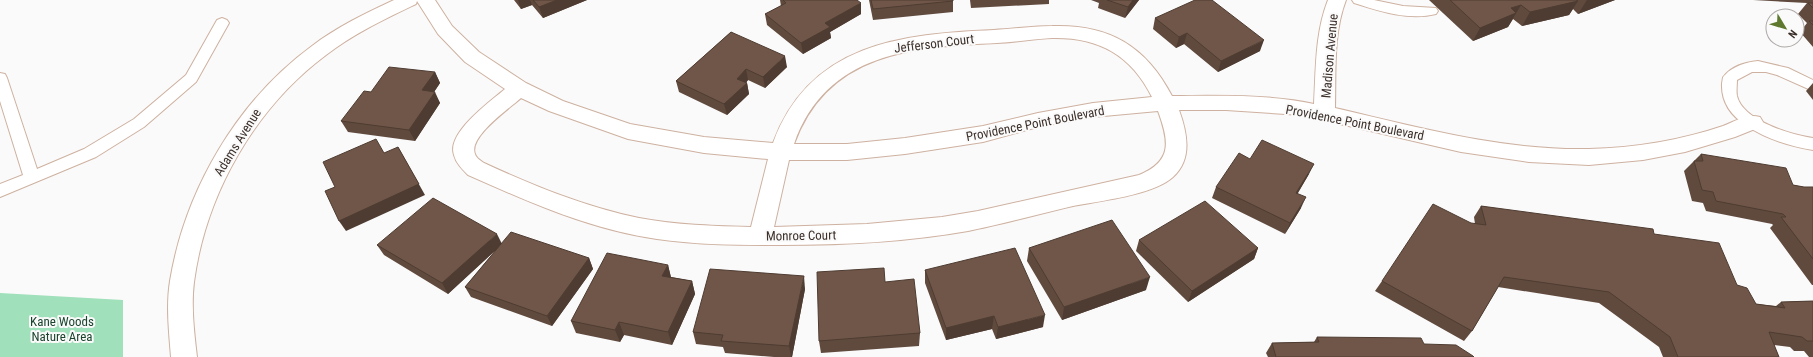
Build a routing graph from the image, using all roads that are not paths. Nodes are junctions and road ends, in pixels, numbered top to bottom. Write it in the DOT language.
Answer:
graph roads {
  1 [pos="409,0"];
  2 [pos="426,0"];
  3 [pos="1337,0"];
  4 [pos="1359,0"];
  5 [pos="1431,11"];
  6 [pos="222,23"];
  7 [pos="0,78"];
  8 [pos="1813,86"];
  9 [pos="519,88"];
  10 [pos="1166,103"];
  11 [pos="1324,114"];
  12 [pos="1754,122"];
  13 [pos="1813,144"];
  14 [pos="780,152"];
  15 [pos="32,178"];
  16 [pos="0,191"];
  17 [pos="761,236"];
  18 [pos="184,357"];
  1 -- 18 [label="street, Adams Avenue"];
  2 -- 9 [label="street, Providence Point Boulevard"];
  3 -- 11 [label="street, Madison Avenue"];
  4 -- 5 [label="lane"];
  6 -- 15 [label="lane"];
  7 -- 15 [label="lane"];
  8 -- 12 [label="lane"];
  9 -- 14 [label="street, Providence Point Boulevard"];
  9 -- 17 [label="street, Monroe Court"];
  10 -- 11 [label="street, Providence Point Boulevard"];
  10 -- 14 [label="street, Providence Point Boulevard"];
  10 -- 14 [label="street, Jefferson Court"];
  10 -- 17 [label="street, Monroe Court"];
  11 -- 12 [label="street, Providence Point Boulevard"];
  12 -- 13 [label="lane"];
  14 -- 17 [label="street, Jefferson Court"];
  15 -- 16 [label="lane"];
}
